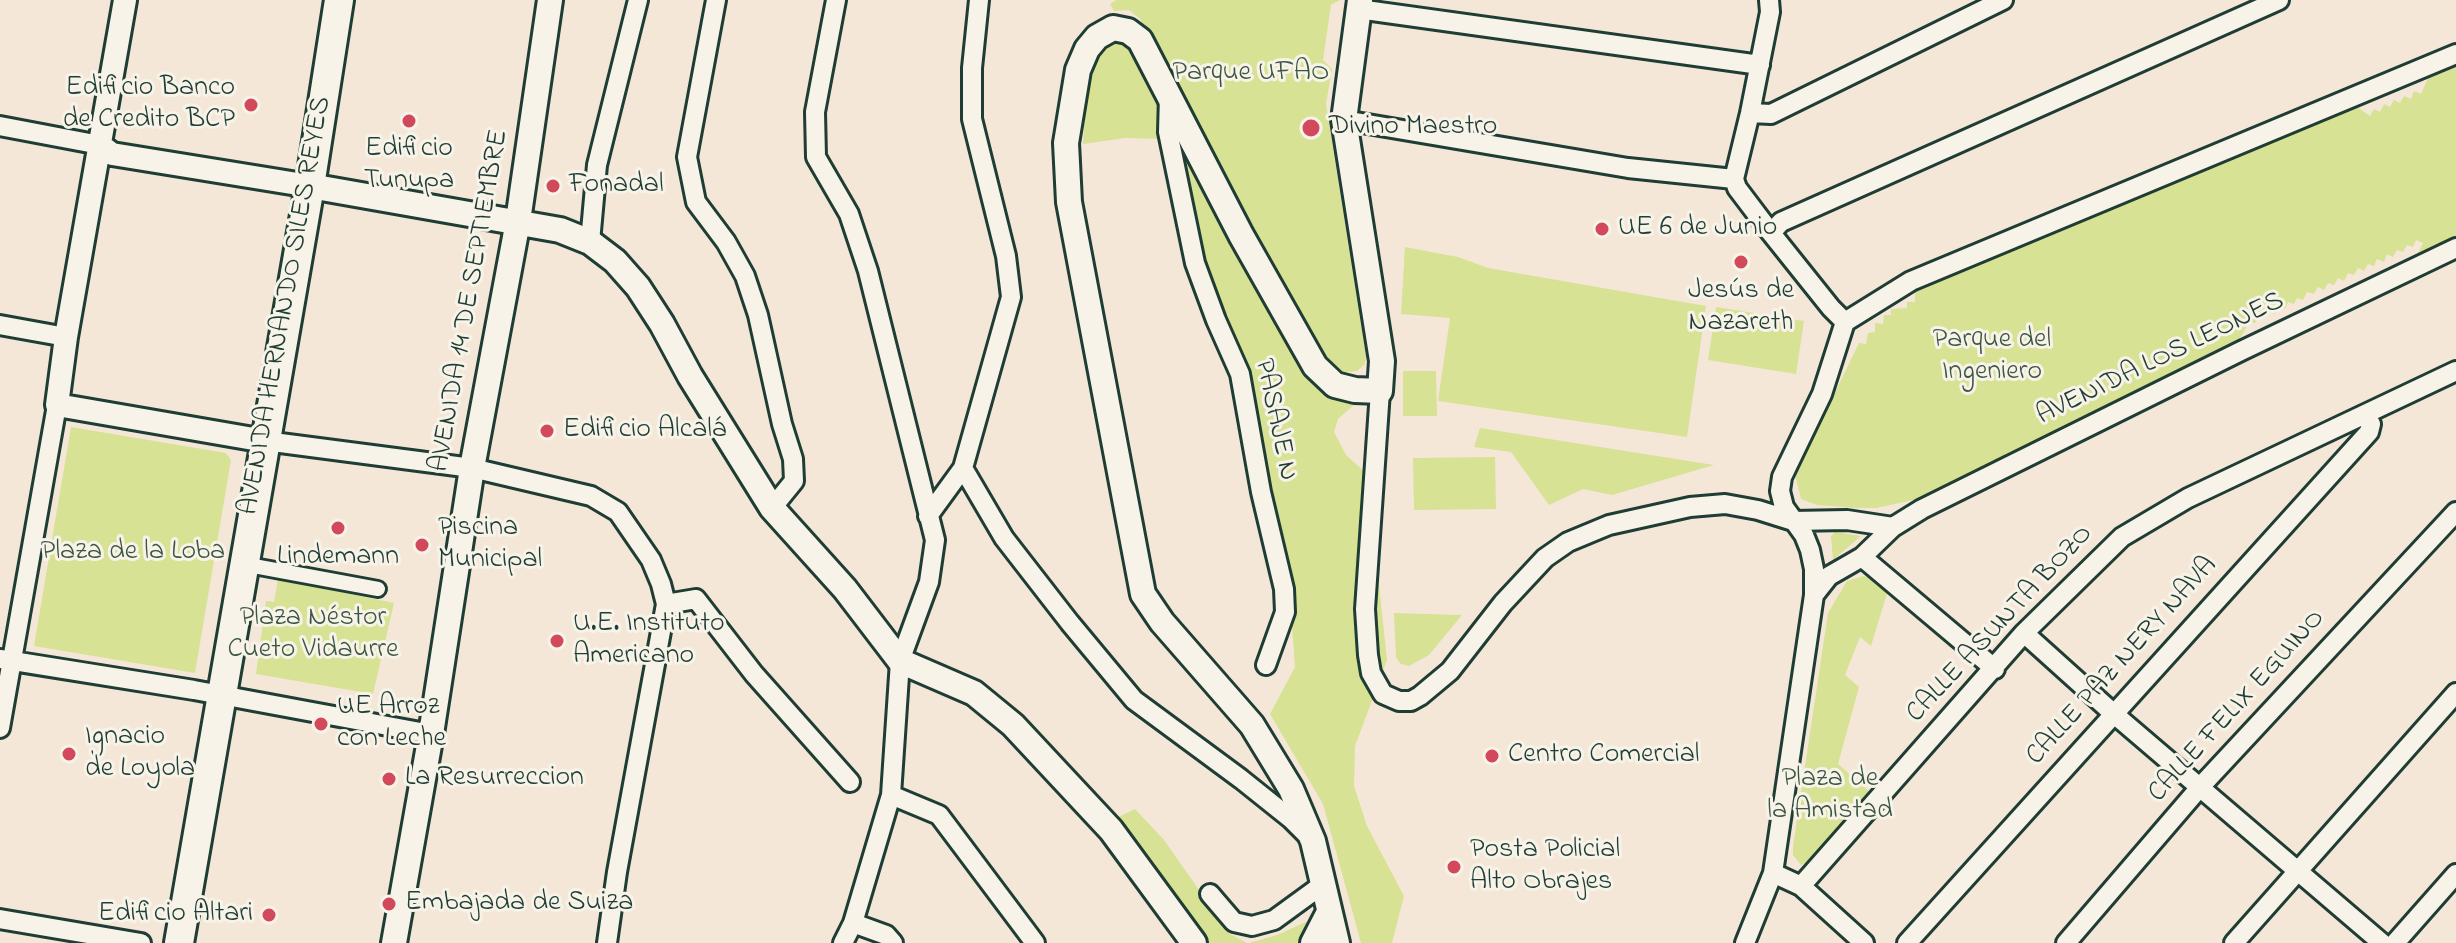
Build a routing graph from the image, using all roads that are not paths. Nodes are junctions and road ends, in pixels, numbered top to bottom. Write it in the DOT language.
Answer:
graph roads {
  1 [pos="125,0"];
  2 [pos="339,0"];
  3 [pos="550,0"];
  4 [pos="638,0"];
  5 [pos="716,0"];
  6 [pos="836,0"];
  7 [pos="979,0"];
  8 [pos="1769,0"];
  9 [pos="2003,0"];
  10 [pos="2279,0"];
  11 [pos="1359,4"];
  12 [pos="2456,54"];
  13 [pos="1760,65"];
  14 [pos="1169,95"];
  15 [pos="1750,113"];
  16 [pos="1344,120"];
  17 [pos="0,126"];
  18 [pos="100,145"];
  19 [pos="1734,179"];
  20 [pos="310,186"];
  21 [pos="518,221"];
  22 [pos="1771,233"];
  23 [pos="590,242"];
  24 [pos="2455,251"];
  25 [pos="1845,322"];
  26 [pos="0,325"];
  27 [pos="66,337"];
  28 [pos="2456,371"];
  29 [pos="1380,391"];
  30 [pos="57,405"];
  31 [pos="2366,415"];
  32 [pos="265,441"];
  33 [pos="472,468"];
  34 [pos="963,468"];
  35 [pos="772,508"];
  36 [pos="2456,512"];
  37 [pos="928,516"];
  38 [pos="1793,521"];
  39 [pos="1893,527"];
  40 [pos="1862,557"];
  41 [pos="243,564"];
  42 [pos="378,589"];
  43 [pos="1814,595"];
  44 [pos="666,604"];
  45 [pos="2024,633"];
  46 [pos="6,660"];
  47 [pos="900,661"];
  48 [pos="1266,665"];
  49 [pos="1995,669"];
  50 [pos="2456,693"];
  51 [pos="221,696"];
  52 [pos="2114,714"];
  53 [pos="0,728"];
  54 [pos="431,734"];
  55 [pos="850,782"];
  56 [pos="2201,786"];
  57 [pos="891,795"];
  58 [pos="1313,841"];
  59 [pos="2297,870"];
  60 [pos="1773,873"];
  61 [pos="2456,874"];
  62 [pos="1322,885"];
  63 [pos="1801,886"];
  64 [pos="1210,894"];
  65 [pos="1329,912"];
  66 [pos="0,919"];
  67 [pos="853,923"];
  68 [pos="141,943"];
  69 [pos="179,943"];
  70 [pos="394,943"];
  71 [pos="607,943"];
  72 [pos="843,943"];
  73 [pos="893,943"];
  74 [pos="1035,943"];
  75 [pos="1194,943"];
  76 [pos="1313,943"];
  77 [pos="1337,943"];
  78 [pos="1745,943"];
  79 [pos="1864,943"];
  80 [pos="1907,943"];
  81 [pos="2066,943"];
  82 [pos="2234,943"];
  83 [pos="2382,943"];
  84 [pos="2395,943"];
  1 -- 18 [label="street"];
  2 -- 20 [label="main road, AVENIDA HERNANDO SILES REYES"];
  3 -- 21 [label="main road, AVENIDA 14 DE SEPTIEMBRE"];
  4 -- 23 [label="street"];
  5 -- 35 [label="street"];
  6 -- 37 [label="street"];
  7 -- 34 [label="street"];
  8 -- 13 [label="street"];
  9 -- 15 [label="street"];
  10 -- 22 [label="street"];
  11 -- 13 [label="street"];
  11 -- 16 [label="main road"];
  12 -- 25 [label="street"];
  13 -- 15 [label="street"];
  14 -- 29 [label="main road"];
  14 -- 48 [label="street, PASAJE N"];
  14 -- 58 [label="main road"];
  15 -- 19 [label="street"];
  16 -- 19 [label="street"];
  16 -- 29 [label="main road"];
  17 -- 18 [label="street"];
  18 -- 20 [label="street"];
  18 -- 27 [label="street"];
  19 -- 22 [label="street"];
  20 -- 21 [label="main road"];
  20 -- 32 [label="main road, AVENIDA HERNANDO SILES REYES"];
  21 -- 23 [label="main road"];
  21 -- 33 [label="main road, AVENIDA 14 DE SEPTIEMBRE"];
  22 -- 25 [label="street"];
  23 -- 35 [label="main road"];
  24 -- 39 [label="street, AVENIDA LOS LEONES"];
  25 -- 38 [label="street"];
  26 -- 27 [label="street"];
  27 -- 30 [label="street"];
  28 -- 31 [label="street, CALLE ASUNTA BOZO"];
  29 -- 38 [label="street"];
  30 -- 32 [label="street"];
  30 -- 46 [label="street"];
  31 -- 45 [label="street, CALLE ASUNTA BOZO"];
  31 -- 52 [label="street, CALLE PAZ NERY NAVA"];
  32 -- 33 [label="street"];
  32 -- 41 [label="main road, AVENIDA HERNANDO SILES REYES"];
  33 -- 44 [label="street"];
  33 -- 54 [label="main road, AVENIDA 14 DE SEPTIEMBRE"];
  34 -- 37 [label="street"];
  34 -- 58 [label="street"];
  35 -- 47 [label="main road"];
  36 -- 56 [label="street, CALLE FELIX EGUINO"];
  37 -- 47 [label="street"];
  38 -- 39 [label="street"];
  38 -- 43 [label="street"];
  39 -- 40 [label="street, AVENIDA LOS LEONES"];
  40 -- 43 [label="street, AVENIDA LOS LEONES"];
  40 -- 49 [label="street"];
  41 -- 42 [label="street"];
  41 -- 51 [label="main road, AVENIDA HERNANDO SILES REYES"];
  43 -- 60 [label="street"];
  44 -- 55 [label="street"];
  44 -- 71 [label="street"];
  45 -- 49 [label="street, CALLE ASUNTA BOZO"];
  45 -- 52 [label="street"];
  46 -- 51 [label="street"];
  46 -- 53 [label="street"];
  47 -- 57 [label="street"];
  47 -- 75 [label="main road"];
  49 -- 63 [label="street, CALLE ASUNTA BOZO"];
  50 -- 59 [label="street"];
  51 -- 54 [label="street"];
  51 -- 69 [label="main road, AVENIDA HERNANDO SILES REYES"];
  52 -- 56 [label="street"];
  52 -- 80 [label="street, CALLE PAZ NERY NAVA"];
  54 -- 70 [label="main road, AVENIDA 14 DE SEPTIEMBRE"];
  56 -- 59 [label="street"];
  56 -- 81 [label="street, CALLE FELIX EGUINO"];
  57 -- 67 [label="street"];
  57 -- 74 [label="street"];
  58 -- 62 [label="main road"];
  59 -- 82 [label="street"];
  59 -- 83 [label="street"];
  60 -- 63 [label="street"];
  60 -- 78 [label="street"];
  61 -- 84 [label="street"];
  62 -- 64 [label="street"];
  62 -- 65 [label="main road"];
  63 -- 79 [label="street"];
  65 -- 76 [label="main road"];
  65 -- 77 [label="main road"];
  66 -- 68 [label="street"];
  67 -- 72 [label="street"];
  67 -- 73 [label="street"];
}
